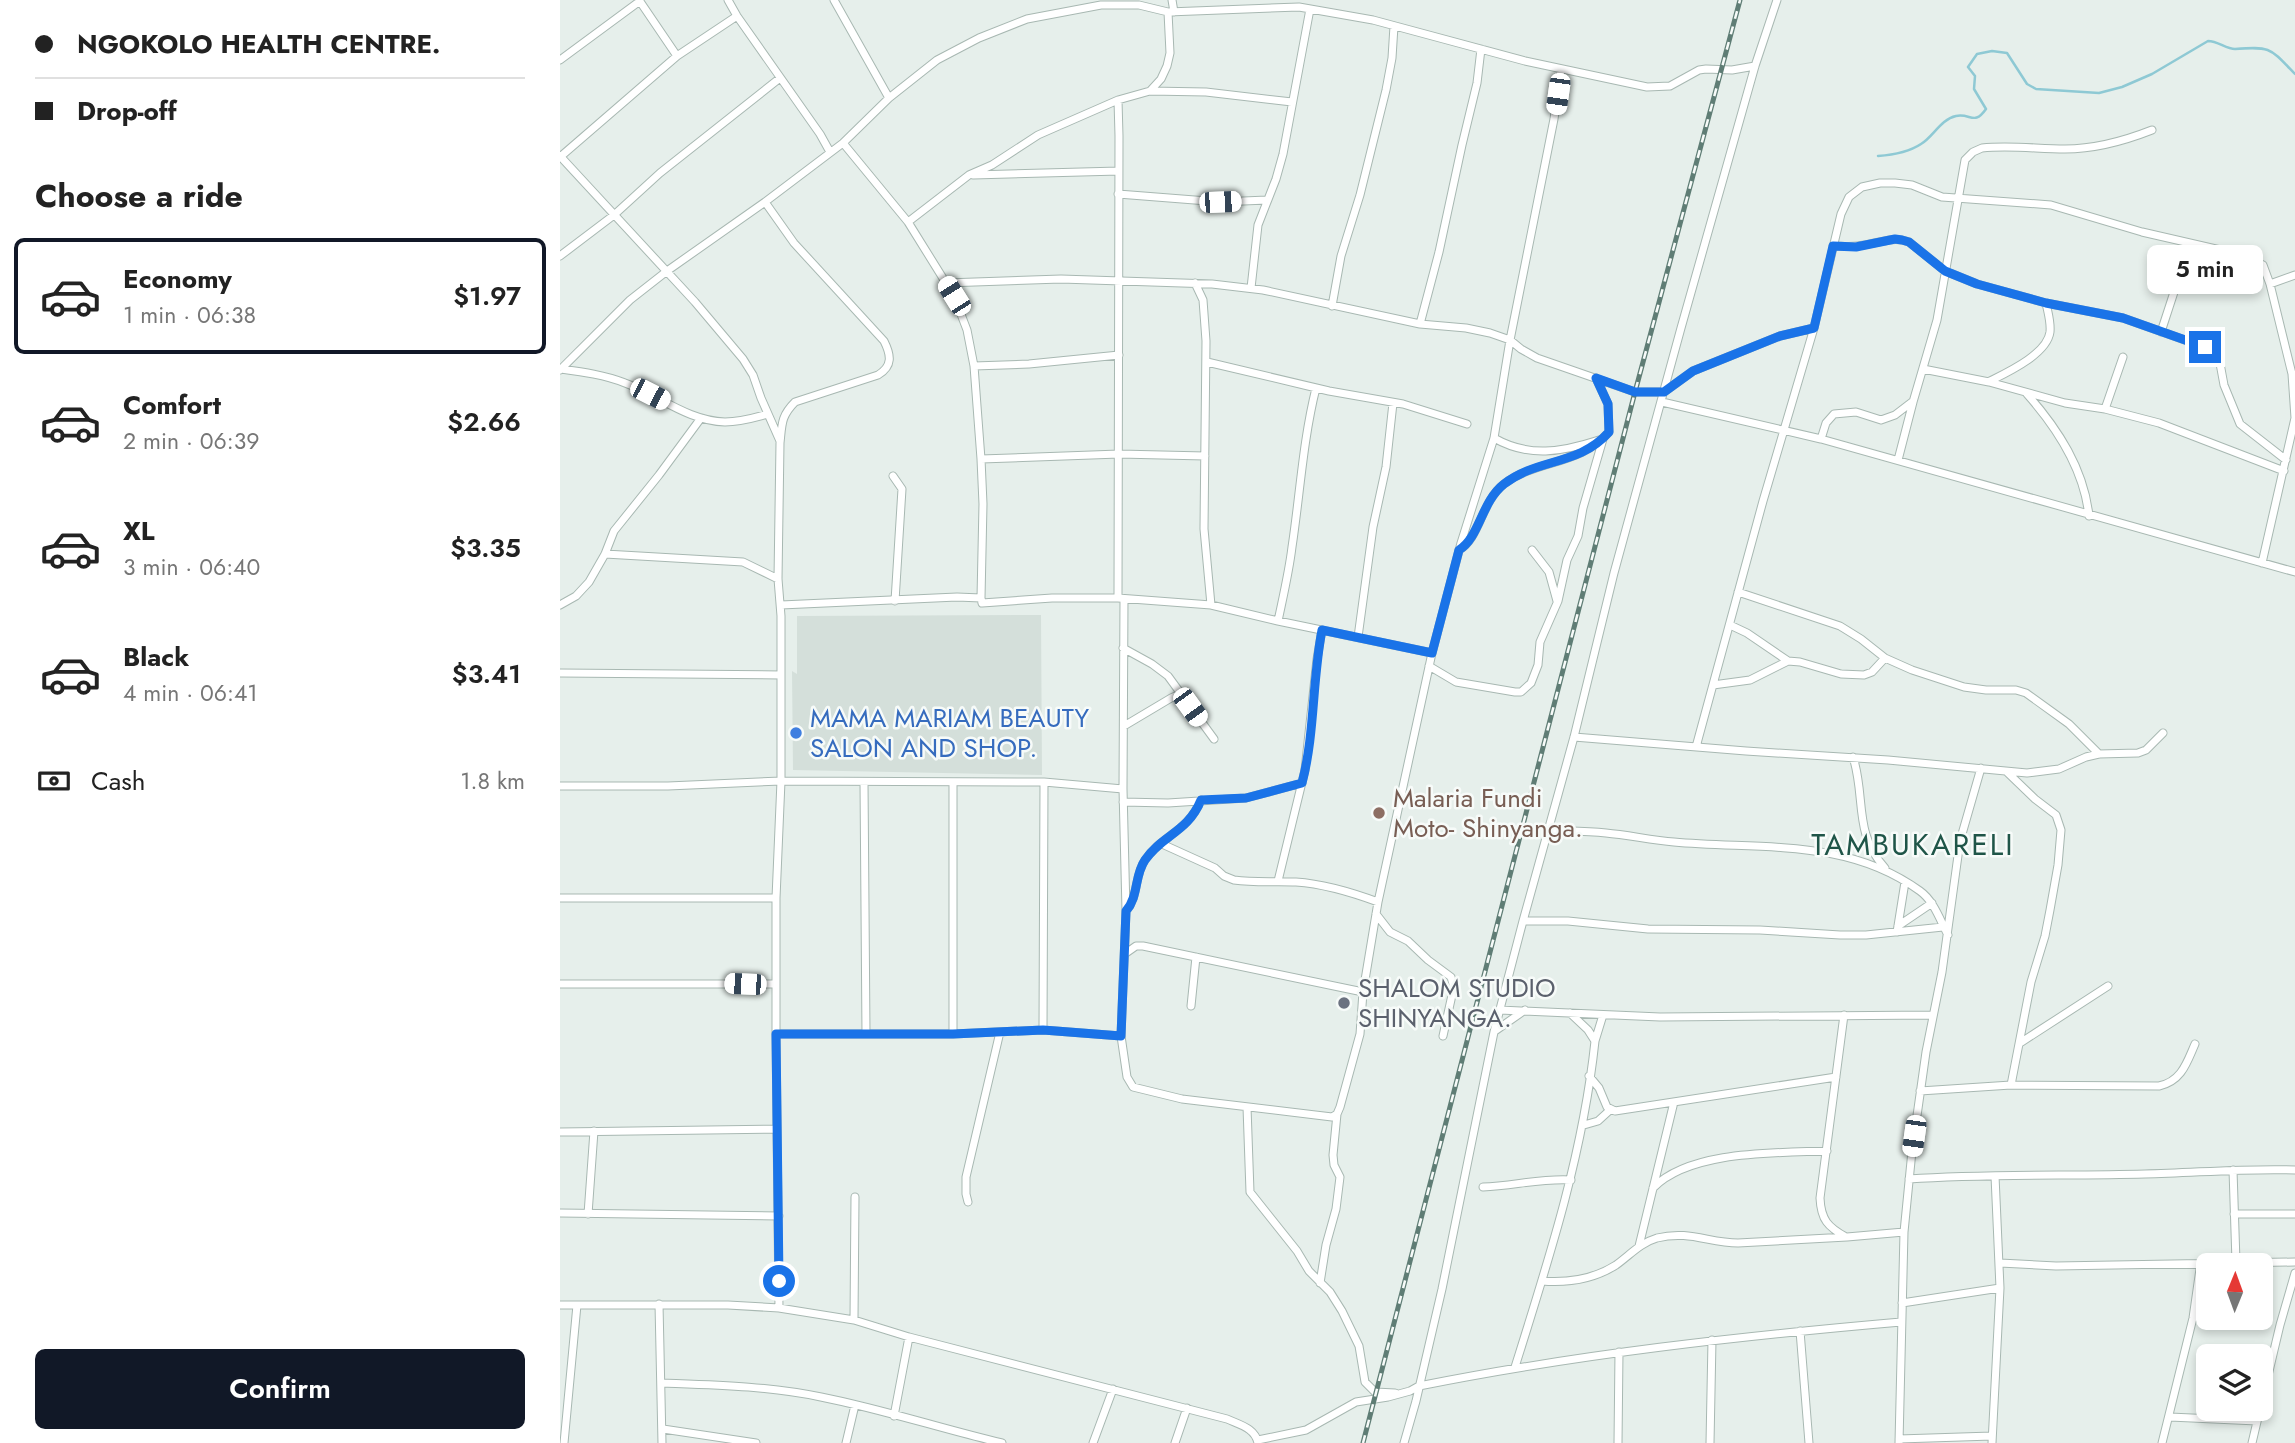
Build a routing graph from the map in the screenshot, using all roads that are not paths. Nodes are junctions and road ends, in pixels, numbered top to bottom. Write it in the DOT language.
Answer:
graph roads {
  1 [pos="728,0"];
  2 [pos="834,0"];
  3 [pos="1172,0"];
  4 [pos="1777,0"];
  5 [pos="639,1"];
  6 [pos="1100,2"];
  7 [pos="1310,9"];
  8 [pos="1171,12"];
  9 [pos="737,16"];
  10 [pos="1394,26"];
  11 [pos="1480,49"];
  12 [pos="677,56"];
  13 [pos="560,60"];
  14 [pos="1755,66"];
  15 [pos="1561,70"];
  16 [pos="780,78"];
  17 [pos="1150,92"];
  18 [pos="889,98"];
  19 [pos="1118,100"];
  20 [pos="1292,102"];
  21 [pos="2151,130"];
  22 [pos="844,143"];
  23 [pos="830,152"];
  24 [pos="560,157"];
  25 [pos="1119,171"];
  26 [pos="969,175"];
  27 [pos="1118,194"];
  28 [pos="1957,198"];
  29 [pos="1267,200"];
  30 [pos="765,202"];
  31 [pos="614,215"];
  32 [pos="908,222"];
  33 [pos="2190,243"];
  34 [pos="1833,246"];
  35 [pos="560,256"];
  36 [pos="667,271"];
  37 [pos="1945,271"];
  38 [pos="2295,275"];
  39 [pos="1119,281"];
  40 [pos="946,283"];
  41 [pos="1195,283"];
  42 [pos="2270,284"];
  43 [pos="1251,288"];
  44 [pos="2046,303"];
  45 [pos="1332,306"];
  46 [pos="1420,324"];
  47 [pos="1814,328"];
  48 [pos="2161,332"];
  49 [pos="1510,340"];
  50 [pos="1119,355"];
  51 [pos="2123,357"];
  52 [pos="1206,362"];
  53 [pos="974,366"];
  54 [pos="561,369"];
  55 [pos="1923,369"];
  56 [pos="1596,378"];
  57 [pos="1989,382"];
  58 [pos="1316,388"];
  59 [pos="1664,392"];
  60 [pos="2027,394"];
  61 [pos="1662,402"];
  62 [pos="1913,402"];
  63 [pos="1393,403"];
  64 [pos="2105,409"];
  65 [pos="768,414"];
  66 [pos="701,418"];
  67 [pos="1467,424"];
  68 [pos="1783,429"];
  69 [pos="1494,438"];
  70 [pos="1603,439"];
  71 [pos="1821,439"];
  72 [pos="780,443"];
  73 [pos="1119,454"];
  74 [pos="1205,456"];
  75 [pos="981,459"];
  76 [pos="1898,460"];
  77 [pos="2286,460"];
  78 [pos="2284,471"];
  79 [pos="893,476"];
  80 [pos="2089,516"];
  81 [pos="1459,550"];
  82 [pos="1532,550"];
  83 [pos="605,554"];
  84 [pos="2262,564"];
  85 [pos="2295,572"];
  86 [pos="778,579"];
  87 [pos="1738,592"];
  88 [pos="981,598"];
  89 [pos="1121,599"];
  90 [pos="895,601"];
  91 [pos="1558,601"];
  92 [pos="560,605"];
  93 [pos="781,605"];
  94 [pos="1211,605"];
  95 [pos="1278,621"];
  96 [pos="1730,625"];
  97 [pos="1322,630"];
  98 [pos="1358,637"];
  99 [pos="1123,648"];
  100 [pos="1432,653"];
  101 [pos="1885,658"];
  102 [pos="1788,661"];
  103 [pos="1429,666"];
  104 [pos="560,673"];
  105 [pos="781,675"];
  106 [pos="1713,685"];
  107 [pos="1180,695"];
  108 [pos="1124,726"];
  109 [pos="2163,733"];
  110 [pos="1574,737"];
  111 [pos="1214,739"];
  112 [pos="1696,747"];
  113 [pos="2099,754"];
  114 [pos="1853,757"];
  115 [pos="1981,768"];
  116 [pos="2007,772"];
  117 [pos="780,781"];
  118 [pos="864,782"];
  119 [pos="953,782"];
  120 [pos="1044,782"];
  121 [pos="1302,783"];
  122 [pos="560,786"];
  123 [pos="1123,789"];
  124 [pos="1201,800"];
  125 [pos="1123,802"];
  126 [pos="1547,830"];
  127 [pos="1162,844"];
  128 [pos="1888,871"];
  129 [pos="1278,881"];
  130 [pos="1905,882"];
  131 [pos="560,898"];
  132 [pos="776,898"];
  133 [pos="1378,902"];
  134 [pos="1932,903"];
  135 [pos="1126,911"];
  136 [pos="1376,914"];
  137 [pos="1523,920"];
  138 [pos="1943,927"];
  139 [pos="1897,929"];
  140 [pos="1948,935"];
  141 [pos="1126,953"];
  142 [pos="1196,957"];
  143 [pos="560,984"];
  144 [pos="776,984"];
  145 [pos="2108,986"];
  146 [pos="1363,992"];
  147 [pos="1191,1006"];
  148 [pos="1500,1010"];
  149 [pos="1525,1010"];
  150 [pos="1570,1013"];
  151 [pos="1603,1015"];
  152 [pos="1844,1015"];
  153 [pos="1933,1015"];
  154 [pos="1043,1030"];
  155 [pos="1000,1032"];
  156 [pos="1494,1032"];
  157 [pos="776,1034"];
  158 [pos="866,1034"];
  159 [pos="953,1034"];
  160 [pos="1121,1036"];
  161 [pos="1443,1036"];
  162 [pos="1595,1041"];
  163 [pos="2020,1043"];
  164 [pos="2196,1044"];
  165 [pos="1589,1076"];
  166 [pos="1836,1077"];
  167 [pos="2011,1085"];
  168 [pos="1920,1091"];
  169 [pos="1674,1102"];
  170 [pos="1247,1107"];
  171 [pos="1609,1110"];
  172 [pos="1337,1114"];
  173 [pos="1584,1125"];
  174 [pos="776,1129"];
  175 [pos="594,1131"];
  176 [pos="560,1132"];
  177 [pos="1827,1151"];
  178 [pos="2233,1170"];
  179 [pos="2295,1170"];
  180 [pos="1995,1176"];
  181 [pos="1909,1179"];
  182 [pos="1571,1180"];
  183 [pos="1483,1187"];
  184 [pos="1653,1188"];
  185 [pos="855,1197"];
  186 [pos="968,1202"];
  187 [pos="560,1213"];
  188 [pos="588,1214"];
  189 [pos="2234,1214"];
  190 [pos="2295,1214"];
  191 [pos="779,1216"];
  192 [pos="1905,1232"];
  193 [pos="1847,1237"];
  194 [pos="1639,1246"];
  195 [pos="2236,1253"];
  196 [pos="2196,1262"];
  197 [pos="2273,1262"];
  198 [pos="2295,1262"];
  199 [pos="2000,1263"];
  200 [pos="2295,1273"];
  201 [pos="1542,1281"];
  202 [pos="1320,1283"];
  203 [pos="2000,1288"];
  204 [pos="2196,1297"];
  205 [pos="1902,1303"];
  206 [pos="659,1304"];
  207 [pos="560,1305"];
  208 [pos="577,1305"];
  209 [pos="779,1308"];
  210 [pos="854,1320"];
  211 [pos="1901,1322"];
  212 [pos="1800,1331"];
  213 [pos="909,1337"];
  214 [pos="1712,1340"];
  215 [pos="1619,1352"];
  216 [pos="2273,1355"];
  217 [pos="1515,1367"];
  218 [pos="662,1383"];
  219 [pos="1419,1386"];
  220 [pos="1112,1389"];
  221 [pos="1399,1394"];
  222 [pos="855,1405"];
  223 [pos="1187,1408"];
  224 [pos="894,1416"];
  225 [pos="2169,1417"];
  226 [pos="2196,1418"];
  227 [pos="2258,1421"];
  228 [pos="663,1429"];
  229 [pos="1992,1440"];
  230 [pos="1258,1441"];
  231 [pos="1899,1441"];
  232 [pos="564,1443"];
  233 [pos="662,1443"];
  234 [pos="756,1443"];
  235 [pos="846,1443"];
  236 [pos="1002,1443"];
  237 [pos="1093,1443"];
  238 [pos="1175,1443"];
  239 [pos="1404,1443"];
  240 [pos="1618,1443"];
  241 [pos="1710,1443"];
  242 [pos="1808,1443"];
  243 [pos="2160,1443"];
  244 [pos="2252,1443"];
  1 -- 9 [label="street"];
  2 -- 18 [label="street"];
  3 -- 8 [label="street"];
  4 -- 14 [label="street"];
  5 -- 12 [label="street"];
  5 -- 13 [label="street"];
  6 -- 8 [label="street"];
  6 -- 18 [label="street"];
  7 -- 8 [label="street"];
  7 -- 10 [label="street"];
  7 -- 20 [label="street"];
  8 -- 17 [label="street"];
  9 -- 12 [label="street"];
  9 -- 16 [label="street"];
  10 -- 11 [label="street"];
  10 -- 45 [label="street"];
  11 -- 15 [label="street"];
  11 -- 46 [label="street"];
  12 -- 24 [label="street"];
  14 -- 15 [label="street"];
  14 -- 59 [label="street"];
  15 -- 49 [label="street"];
  16 -- 23 [label="street"];
  16 -- 31 [label="street"];
  17 -- 19 [label="street"];
  17 -- 20 [label="street"];
  18 -- 22 [label="street"];
  19 -- 25 [label="street"];
  19 -- 26 [label="street"];
  20 -- 29 [label="street"];
  21 -- 28 [label="street"];
  22 -- 23 [label="street"];
  22 -- 32 [label="street"];
  23 -- 30 [label="street"];
  24 -- 31 [label="street"];
  25 -- 26 [label="street"];
  25 -- 27 [label="street"];
  26 -- 32 [label="street"];
  27 -- 29 [label="street"];
  27 -- 39 [label="street"];
  28 -- 33 [label="street"];
  28 -- 34 [label="street"];
  28 -- 37 [label="street"];
  29 -- 43 [label="street"];
  30 -- 36 [label="street"];
  30 -- 72 [label="street"];
  31 -- 35 [label="street"];
  31 -- 36 [label="street"];
  32 -- 40 [label="street"];
  33 -- 42 [label="street"];
  33 -- 48 [label="street"];
  34 -- 37 [label="street"];
  34 -- 47 [label="street"];
  36 -- 54 [label="street"];
  36 -- 65 [label="street"];
  37 -- 44 [label="street"];
  37 -- 55 [label="street"];
  38 -- 42 [label="street"];
  39 -- 40 [label="street"];
  39 -- 41 [label="street"];
  39 -- 50 [label="street"];
  40 -- 53 [label="street"];
  41 -- 43 [label="street"];
  41 -- 52 [label="street"];
  42 -- 77 [label="street"];
  43 -- 45 [label="street"];
  44 -- 48 [label="street"];
  44 -- 57 [label="street"];
  45 -- 46 [label="street"];
  46 -- 49 [label="street"];
  47 -- 59 [label="street"];
  47 -- 68 [label="street"];
  48 -- 77 [label="street"];
  49 -- 56 [label="street"];
  49 -- 69 [label="street"];
  50 -- 53 [label="street"];
  50 -- 73 [label="street"];
  51 -- 64 [label="street"];
  52 -- 58 [label="street"];
  52 -- 74 [label="street"];
  53 -- 75 [label="street"];
  54 -- 66 [label="street"];
  55 -- 57 [label="street"];
  55 -- 62 [label="street"];
  56 -- 59 [label="street"];
  56 -- 70 [label="street"];
  57 -- 60 [label="street"];
  58 -- 63 [label="street"];
  58 -- 95 [label="street"];
  59 -- 61 [label="street"];
  60 -- 64 [label="street"];
  60 -- 80 [label="street"];
  61 -- 68 [label="street"];
  61 -- 110 [label="street"];
  62 -- 71 [label="street"];
  62 -- 76 [label="street"];
  63 -- 67 [label="street"];
  63 -- 98 [label="street"];
  64 -- 78 [label="street"];
  65 -- 66 [label="street"];
  65 -- 72 [label="street"];
  66 -- 83 [label="street"];
  68 -- 71 [label="street"];
  68 -- 87 [label="street"];
  69 -- 70 [label="street"];
  69 -- 81 [label="street"];
  70 -- 81 [label="street"];
  70 -- 91 [label="street"];
  71 -- 76 [label="street"];
  72 -- 86 [label="street"];
  73 -- 74 [label="street"];
  73 -- 75 [label="street"];
  73 -- 89 [label="street"];
  74 -- 94 [label="street"];
  75 -- 88 [label="street"];
  76 -- 80 [label="street"];
  77 -- 78 [label="street"];
  78 -- 84 [label="street"];
  79 -- 90 [label="street"];
  80 -- 84 [label="street"];
  81 -- 100 [label="street"];
  82 -- 91 [label="street"];
  83 -- 86 [label="street"];
  83 -- 92 [label="street"];
  84 -- 85 [label="street"];
  86 -- 93 [label="street"];
  87 -- 96 [label="street"];
  87 -- 101 [label="street"];
  88 -- 89 [label="street"];
  88 -- 90 [label="street"];
  89 -- 94 [label="street"];
  89 -- 99 [label="street"];
  90 -- 93 [label="street"];
  91 -- 103 [label="street"];
  93 -- 105 [label="street"];
  94 -- 95 [label="street"];
  95 -- 97 [label="street"];
  96 -- 102 [label="street"];
  96 -- 106 [label="street"];
  97 -- 98 [label="street"];
  97 -- 121 [label="street"];
  98 -- 100 [label="street"];
  99 -- 107 [label="street"];
  99 -- 108 [label="street"];
  100 -- 103 [label="street"];
  101 -- 102 [label="street"];
  101 -- 113 [label="street"];
  102 -- 106 [label="street"];
  103 -- 133 [label="street"];
  104 -- 105 [label="street"];
  105 -- 117 [label="street"];
  106 -- 112 [label="street"];
  107 -- 108 [label="street"];
  107 -- 111 [label="street"];
  108 -- 123 [label="street"];
  109 -- 113 [label="street"];
  110 -- 112 [label="street"];
  110 -- 126 [label="street"];
  112 -- 114 [label="street"];
  113 -- 116 [label="street"];
  114 -- 115 [label="street"];
  114 -- 128 [label="street"];
  115 -- 116 [label="street"];
  115 -- 140 [label="street"];
  116 -- 163 [label="street"];
  117 -- 118 [label="street"];
  117 -- 122 [label="street"];
  117 -- 132 [label="street"];
  118 -- 119 [label="street"];
  118 -- 158 [label="street"];
  119 -- 120 [label="street"];
  119 -- 159 [label="street"];
  120 -- 123 [label="street"];
  120 -- 154 [label="street"];
  121 -- 124 [label="street"];
  121 -- 129 [label="street"];
  123 -- 125 [label="street"];
  124 -- 125 [label="street"];
  124 -- 127 [label="street"];
  125 -- 135 [label="street"];
  126 -- 128 [label="street"];
  126 -- 137 [label="street"];
  127 -- 129 [label="street"];
  127 -- 135 [label="street"];
  128 -- 130 [label="street"];
  129 -- 133 [label="street"];
  130 -- 134 [label="street"];
  130 -- 139 [label="street"];
  131 -- 132 [label="street"];
  132 -- 144 [label="street"];
  133 -- 136 [label="street"];
  134 -- 138 [label="street"];
  134 -- 139 [label="street"];
  135 -- 141 [label="street"];
  136 -- 146 [label="street"];
  136 -- 161 [label="street"];
  137 -- 139 [label="street"];
  137 -- 148 [label="street"];
  138 -- 139 [label="street"];
  138 -- 140 [label="street"];
  140 -- 153 [label="street"];
  141 -- 142 [label="street"];
  141 -- 160 [label="street"];
  142 -- 146 [label="street"];
  142 -- 147 [label="street"];
  143 -- 144 [label="street"];
  144 -- 157 [label="street"];
  145 -- 163 [label="street"];
  146 -- 172 [label="street"];
  148 -- 149 [label="street"];
  148 -- 156 [label="street"];
  149 -- 150 [label="street"];
  149 -- 156 [label="street"];
  150 -- 151 [label="street"];
  150 -- 162 [label="street"];
  151 -- 152 [label="street"];
  151 -- 162 [label="street"];
  152 -- 153 [label="street"];
  152 -- 166 [label="street"];
  153 -- 168 [label="street"];
  154 -- 155 [label="street"];
  154 -- 160 [label="street"];
  155 -- 159 [label="street"];
  155 -- 186 [label="street"];
  156 -- 219 [label="street"];
  157 -- 158 [label="street"];
  157 -- 174 [label="street"];
  158 -- 159 [label="street"];
  160 -- 170 [label="street"];
  162 -- 165 [label="street"];
  163 -- 167 [label="street"];
  164 -- 167 [label="street"];
  165 -- 171 [label="street"];
  165 -- 173 [label="street"];
  166 -- 169 [label="street"];
  166 -- 177 [label="street"];
  167 -- 168 [label="street"];
  168 -- 181 [label="street"];
  169 -- 171 [label="street"];
  169 -- 184 [label="street"];
  170 -- 172 [label="street"];
  170 -- 202 [label="street"];
  171 -- 173 [label="street"];
  172 -- 202 [label="street"];
  173 -- 182 [label="street"];
  174 -- 175 [label="street"];
  174 -- 191 [label="street"];
  175 -- 176 [label="street"];
  175 -- 188 [label="street"];
  177 -- 184 [label="street"];
  177 -- 193 [label="street"];
  178 -- 179 [label="street"];
  178 -- 180 [label="street"];
  178 -- 189 [label="street"];
  180 -- 181 [label="street"];
  180 -- 199 [label="street"];
  181 -- 192 [label="street"];
  182 -- 183 [label="street"];
  182 -- 201 [label="street"];
  184 -- 194 [label="street"];
  185 -- 210 [label="street"];
  187 -- 188 [label="street"];
  188 -- 191 [label="street"];
  189 -- 190 [label="street"];
  189 -- 195 [label="street"];
  191 -- 209 [label="street"];
  192 -- 193 [label="street"];
  192 -- 205 [label="street"];
  193 -- 194 [label="street"];
  194 -- 201 [label="street"];
  196 -- 199 [label="street"];
  197 -- 198 [label="street"];
  199 -- 203 [label="street"];
  200 -- 216 [label="street"];
  201 -- 217 [label="street"];
  202 -- 221 [label="street"];
  203 -- 205 [label="street"];
  203 -- 229 [label="street"];
  204 -- 225 [label="street"];
  205 -- 211 [label="street"];
  206 -- 208 [label="street"];
  206 -- 209 [label="street"];
  206 -- 218 [label="street"];
  207 -- 208 [label="street"];
  208 -- 232 [label="street"];
  209 -- 210 [label="street"];
  210 -- 213 [label="street"];
  211 -- 212 [label="street"];
  211 -- 231 [label="street"];
  212 -- 214 [label="street"];
  212 -- 242 [label="street"];
  213 -- 220 [label="street"];
  213 -- 224 [label="street"];
  214 -- 215 [label="street"];
  214 -- 241 [label="street"];
  215 -- 217 [label="street"];
  215 -- 240 [label="street"];
  217 -- 219 [label="street"];
  218 -- 222 [label="street"];
  218 -- 228 [label="street"];
  219 -- 221 [label="street"];
  219 -- 239 [label="street"];
  220 -- 223 [label="street"];
  220 -- 237 [label="street"];
  221 -- 230 [label="street"];
  222 -- 224 [label="street"];
  222 -- 235 [label="street"];
  223 -- 230 [label="street"];
  223 -- 238 [label="street"];
  224 -- 236 [label="street"];
  225 -- 226 [label="street"];
  225 -- 243 [label="street"];
  227 -- 244 [label="street"];
  228 -- 233 [label="street"];
  228 -- 234 [label="street"];
  229 -- 231 [label="street"];
}
